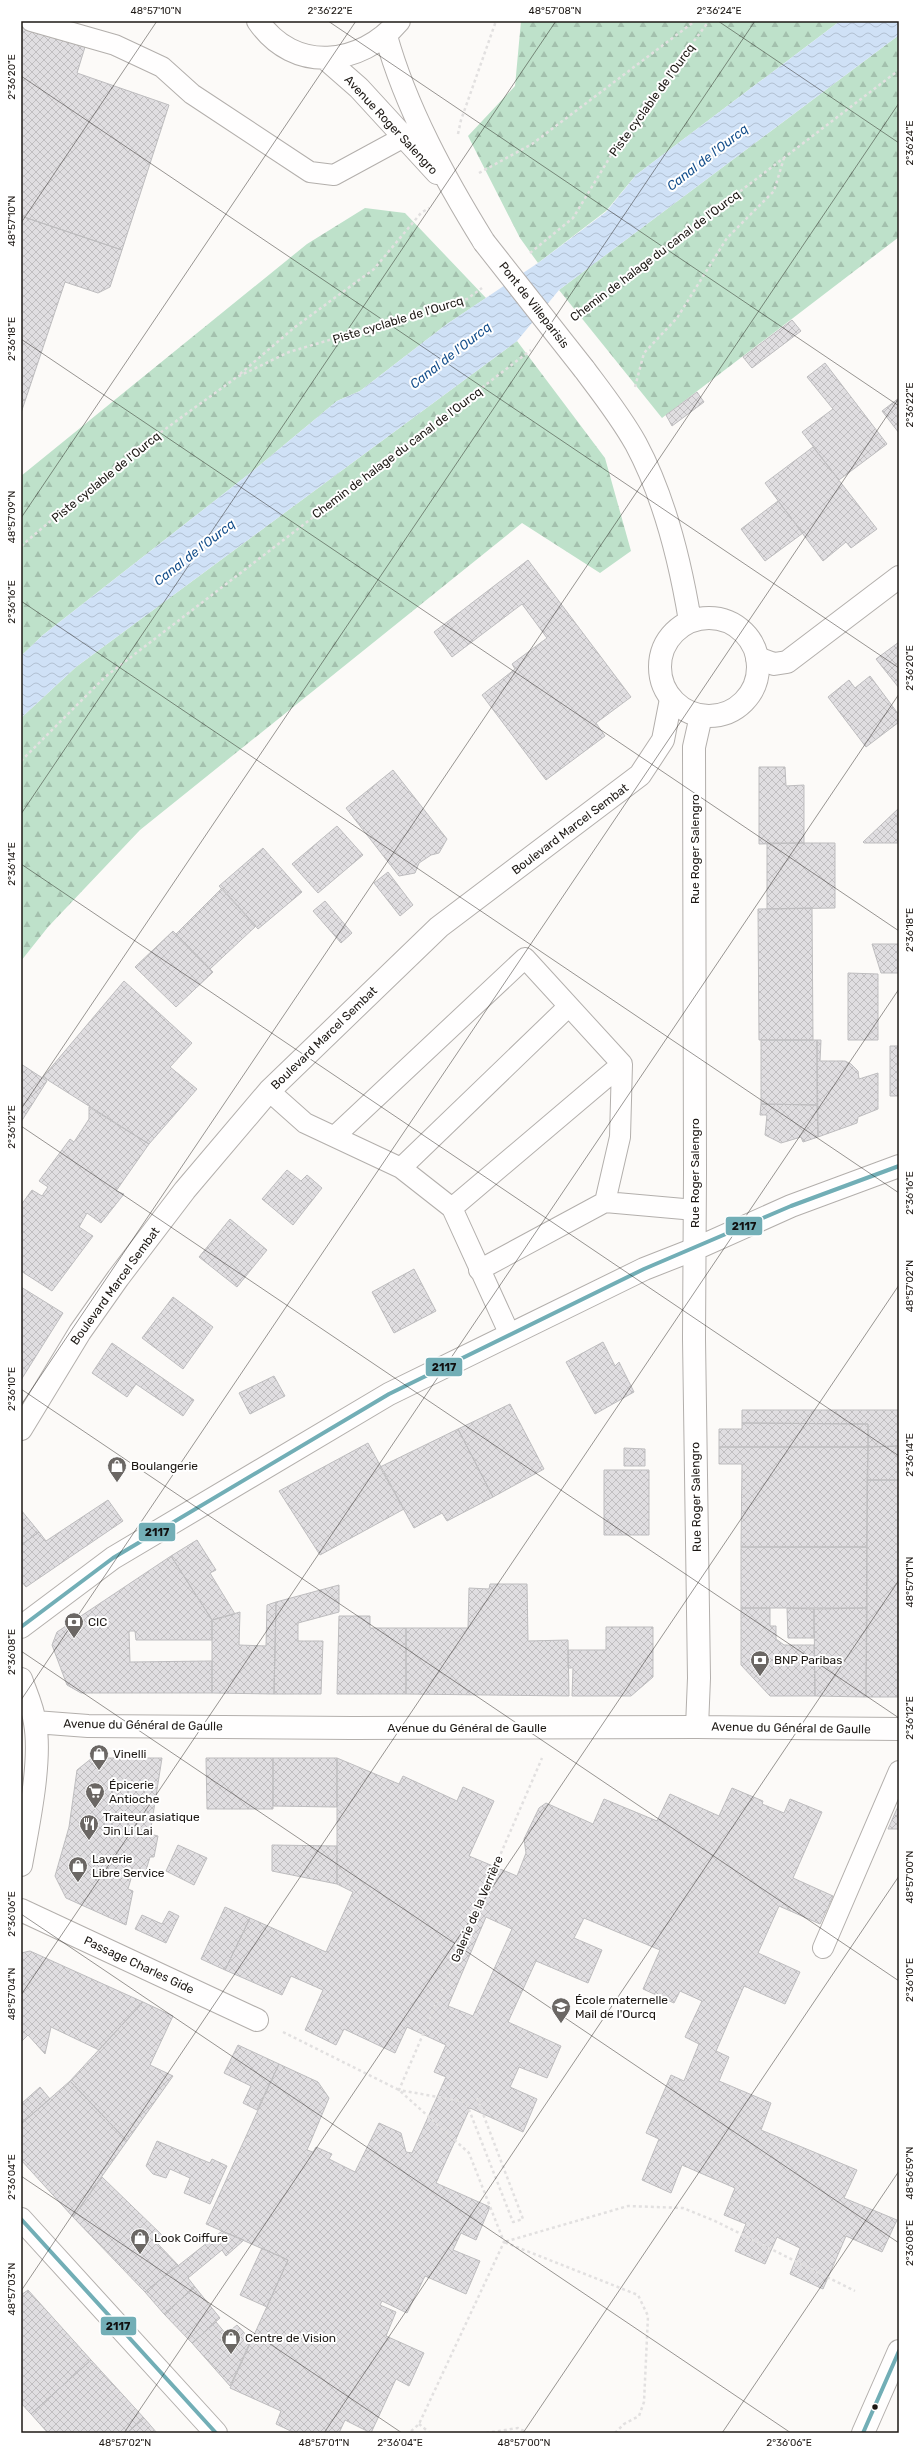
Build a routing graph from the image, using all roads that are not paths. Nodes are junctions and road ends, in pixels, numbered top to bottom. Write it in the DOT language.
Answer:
graph roads {
  1 [pos="31,21"];
  2 [pos="258,21"];
  3 [pos="393,28"];
  4 [pos="327,60"];
  5 [pos="404,137"];
  6 [pos="453,192"];
  7 [pos="484,242"];
  8 [pos="899,577"];
  9 [pos="690,621"];
  10 [pos="757,658"];
  11 [pos="671,699"];
  12 [pos="701,716"];
  13 [pos="568,1007"];
  14 [pos="622,1064"];
  15 [pos="269,1091"];
  16 [pos="335,1136"];
  17 [pos="899,1166"];
  18 [pos="401,1168"];
  19 [pos="605,1202"];
  20 [pos="452,1208"];
  21 [pos="695,1210"];
  22 [pos="695,1249"];
  23 [pos="479,1270"];
  24 [pos="510,1335"];
  25 [pos="21,1429"];
  26 [pos="21,1627"];
  27 [pos="21,1679"];
  28 [pos="35,1722"];
  29 [pos="697,1727"];
  30 [pos="899,1729"];
  31 [pos="899,1771"];
  32 [pos="21,1865"];
  33 [pos="21,1910"];
  34 [pos="823,1948"];
  35 [pos="257,2020"];
  36 [pos="21,2219"];
  37 [pos="899,2350"];
  38 [pos="216,2433"];
  39 [pos="863,2433"];
  1 -- 5 [label="lane"];
  2 -- 4 [label="street"];
  3 -- 4 [label="street"];
  3 -- 6 [label="street, Avenue Roger Salengro"];
  4 -- 5 [label="street, Avenue Roger Salengro"];
  5 -- 6 [label="street, Avenue Roger Salengro"];
  6 -- 7 [label="street, Avenue Roger Salengro"];
  7 -- 9 [label="street, Pont de Villeparisis, bridge"];
  8 -- 10 [label="street"];
  9 -- 10 [label="street"];
  9 -- 11 [label="street"];
  10 -- 12 [label="street"];
  11 -- 12 [label="street"];
  11 -- 15 [label="street, Boulevard Marcel Sembat"];
  12 -- 21 [label="street, Rue Roger Salengro"];
  13 -- 14 [label="lane"];
  13 -- 16 [label="lane"];
  13 -- 18 [label="lane"];
  14 -- 19 [label="lane"];
  14 -- 20 [label="lane"];
  15 -- 16 [label="lane"];
  15 -- 25 [label="street, Boulevard Marcel Sembat"];
  16 -- 18 [label="lane"];
  17 -- 22 [label="street"];
  18 -- 20 [label="lane"];
  19 -- 21 [label="lane"];
  19 -- 23 [label="lane"];
  20 -- 23 [label="lane"];
  21 -- 22 [label="street, Rue Roger Salengro"];
  22 -- 24 [label="street"];
  22 -- 29 [label="street, Rue Roger Salengro"];
  23 -- 24 [label="lane"];
  24 -- 26 [label="street"];
  27 -- 28 [label="street"];
  28 -- 29 [label="street, Avenue du Général de Gaulle"];
  28 -- 32 [label="street"];
  29 -- 30 [label="street, Avenue du Général de Gaulle"];
  31 -- 34 [label="lane"];
  33 -- 35 [label="street, Passage Charles Gide"];
  36 -- 38 [label="street"];
  37 -- 39 [label="street"];
}
